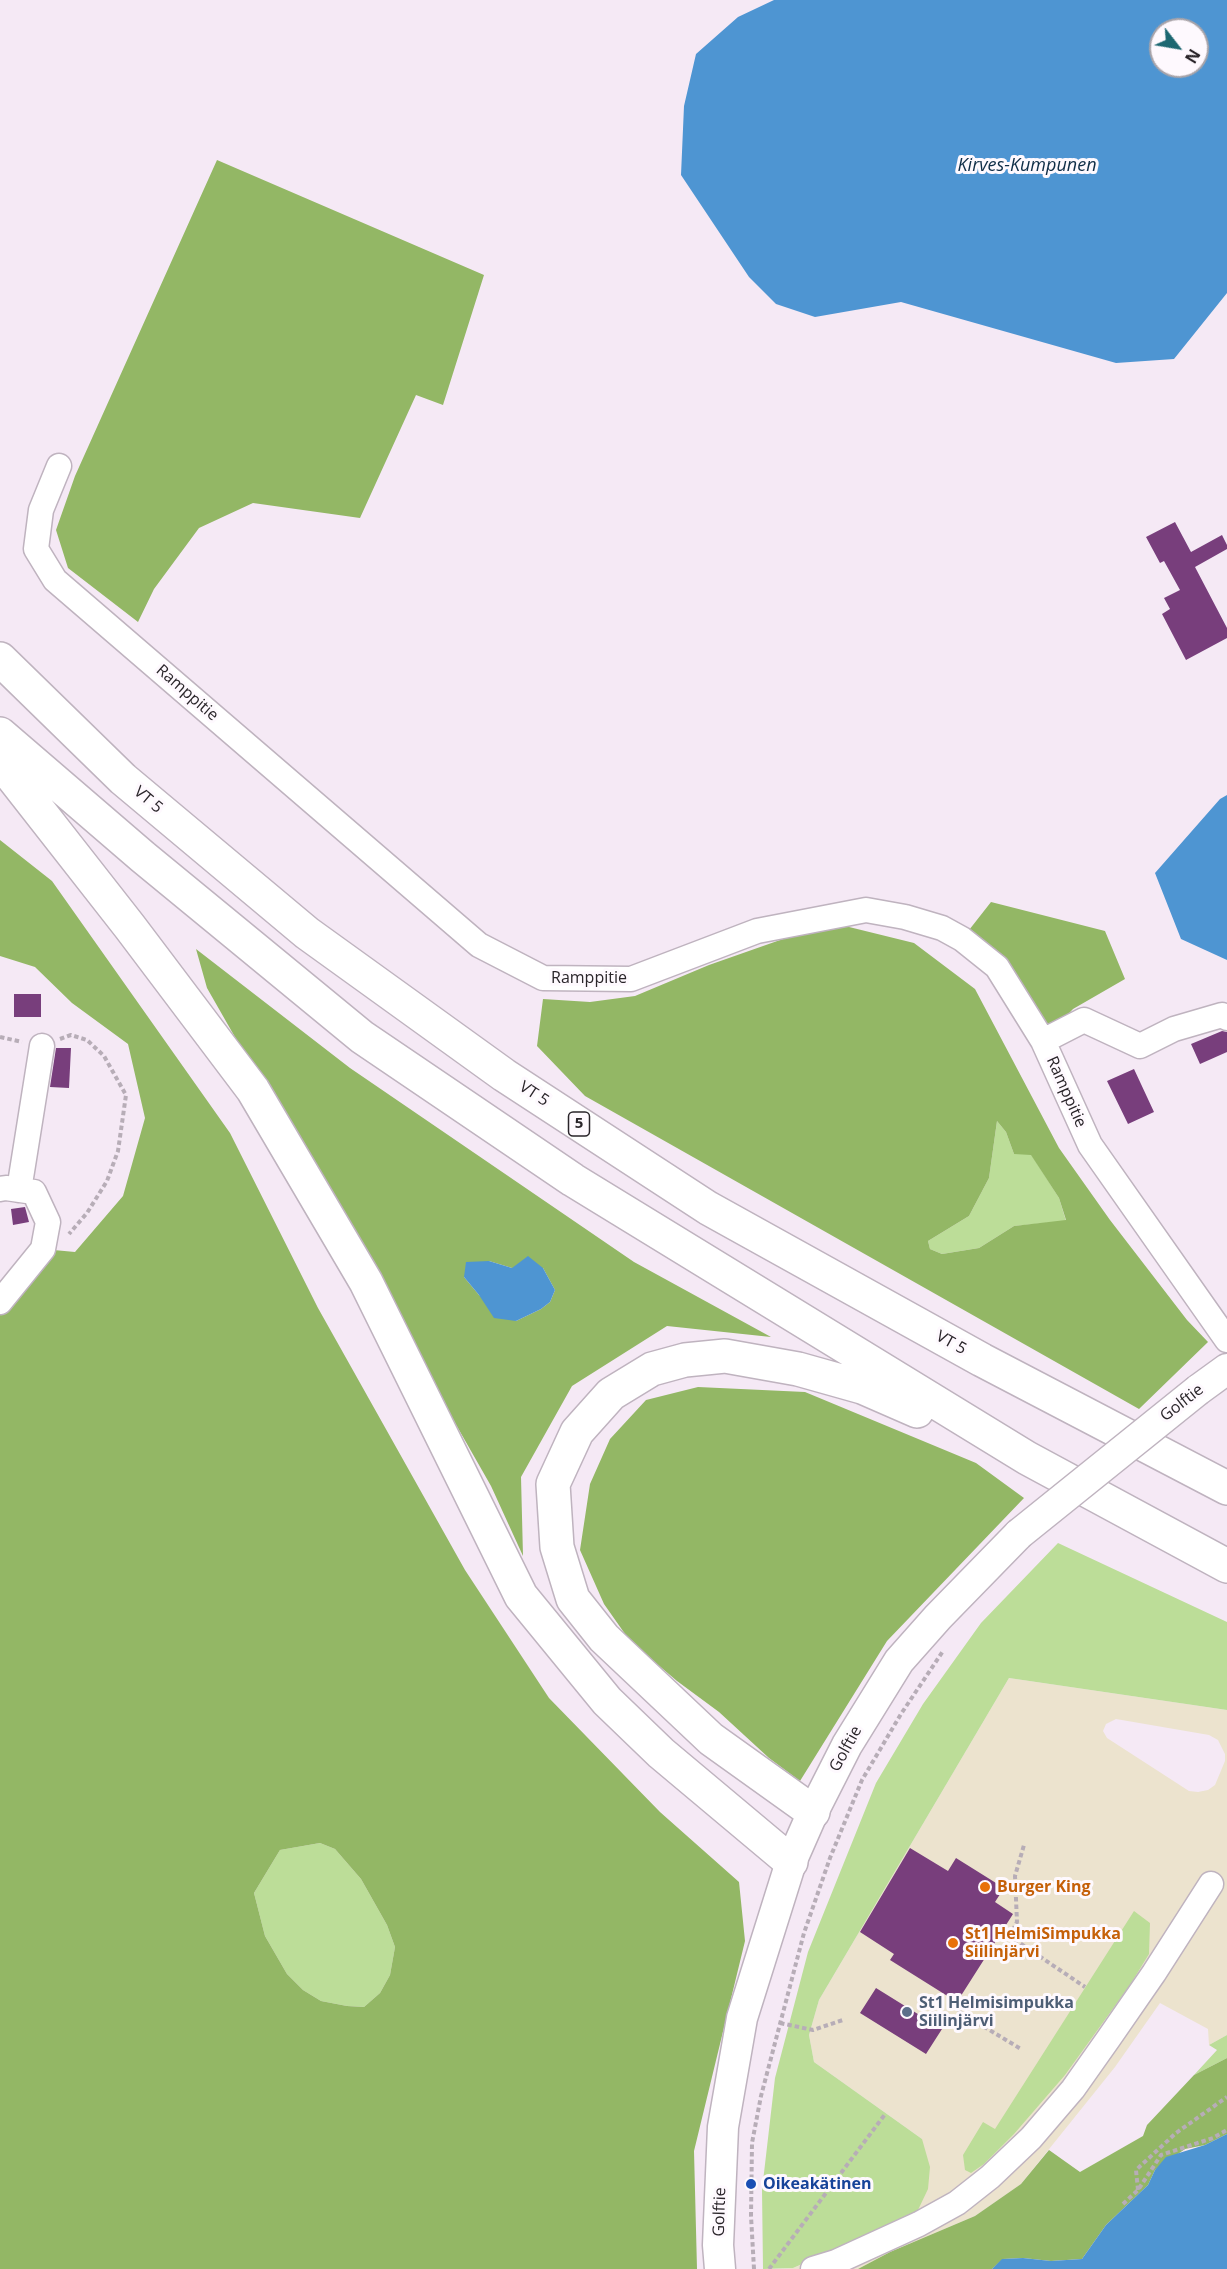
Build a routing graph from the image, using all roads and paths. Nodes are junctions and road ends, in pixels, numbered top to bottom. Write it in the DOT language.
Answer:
graph roads {
  1 [pos="59,466"];
  2 [pos="0,659"];
  3 [pos="0,734"];
  4 [pos="0,761"];
  5 [pos="1227,1018"];
  6 [pos="0,1037"];
  7 [pos="1043,1041"];
  8 [pos="42,1046"];
  9 [pos="10,1190"];
  10 [pos="43,1250"];
  11 [pos="0,1302"];
  12 [pos="1227,1340"];
  13 [pos="1227,1369"];
  14 [pos="1027,1458"];
  15 [pos="1227,1488"];
  16 [pos="1227,1566"];
  17 [pos="944,1650"];
  18 [pos="813,1812"];
  19 [pos="1024,1845"];
  20 [pos="791,1862"];
  21 [pos="1211,1884"];
  22 [pos="1002,1931"];
  23 [pos="1009,1937"];
  24 [pos="1085,1987"];
  25 [pos="958,2010"];
  26 [pos="843,2020"];
  27 [pos="780,2023"];
  28 [pos="1021,2049"];
  29 [pos="1227,2097"];
  30 [pos="886,2113"];
  31 [pos="1227,2130"];
  32 [pos="1138,2190"];
  33 [pos="1123,2204"];
  34 [pos="720,2269"];
  35 [pos="754,2269"];
  36 [pos="769,2269"];
  37 [pos="813,2269"];
  1 -- 7 [label="street, Ramppitie"];
  2 -- 15 [label="highway, VT 5 / 5"];
  3 -- 14 [label="highway"];
  4 -- 20 [label="highway"];
  5 -- 7 [label="street"];
  6 -- 8 [label="path"];
  7 -- 12 [label="street, Ramppitie"];
  8 -- 9 [label="street"];
  8 -- 10 [label="path"];
  9 -- 10 [label="street"];
  10 -- 11 [label="street"];
  13 -- 18 [label="street, Golftie, bridge"];
  14 -- 16 [label="highway"];
  14 -- 18 [label="highway"];
  17 -- 27 [label="path"];
  18 -- 20 [label="street, Golftie"];
  19 -- 23 [label="path"];
  20 -- 34 [label="street, Golftie"];
  21 -- 37 [label="street"];
  22 -- 23 [label="path"];
  23 -- 24 [label="path"];
  25 -- 28 [label="path"];
  26 -- 27 [label="path"];
  27 -- 35 [label="path"];
  29 -- 32 [label="path"];
  30 -- 36 [label="path"];
  31 -- 32 [label="path"];
  32 -- 33 [label="path"];
}
